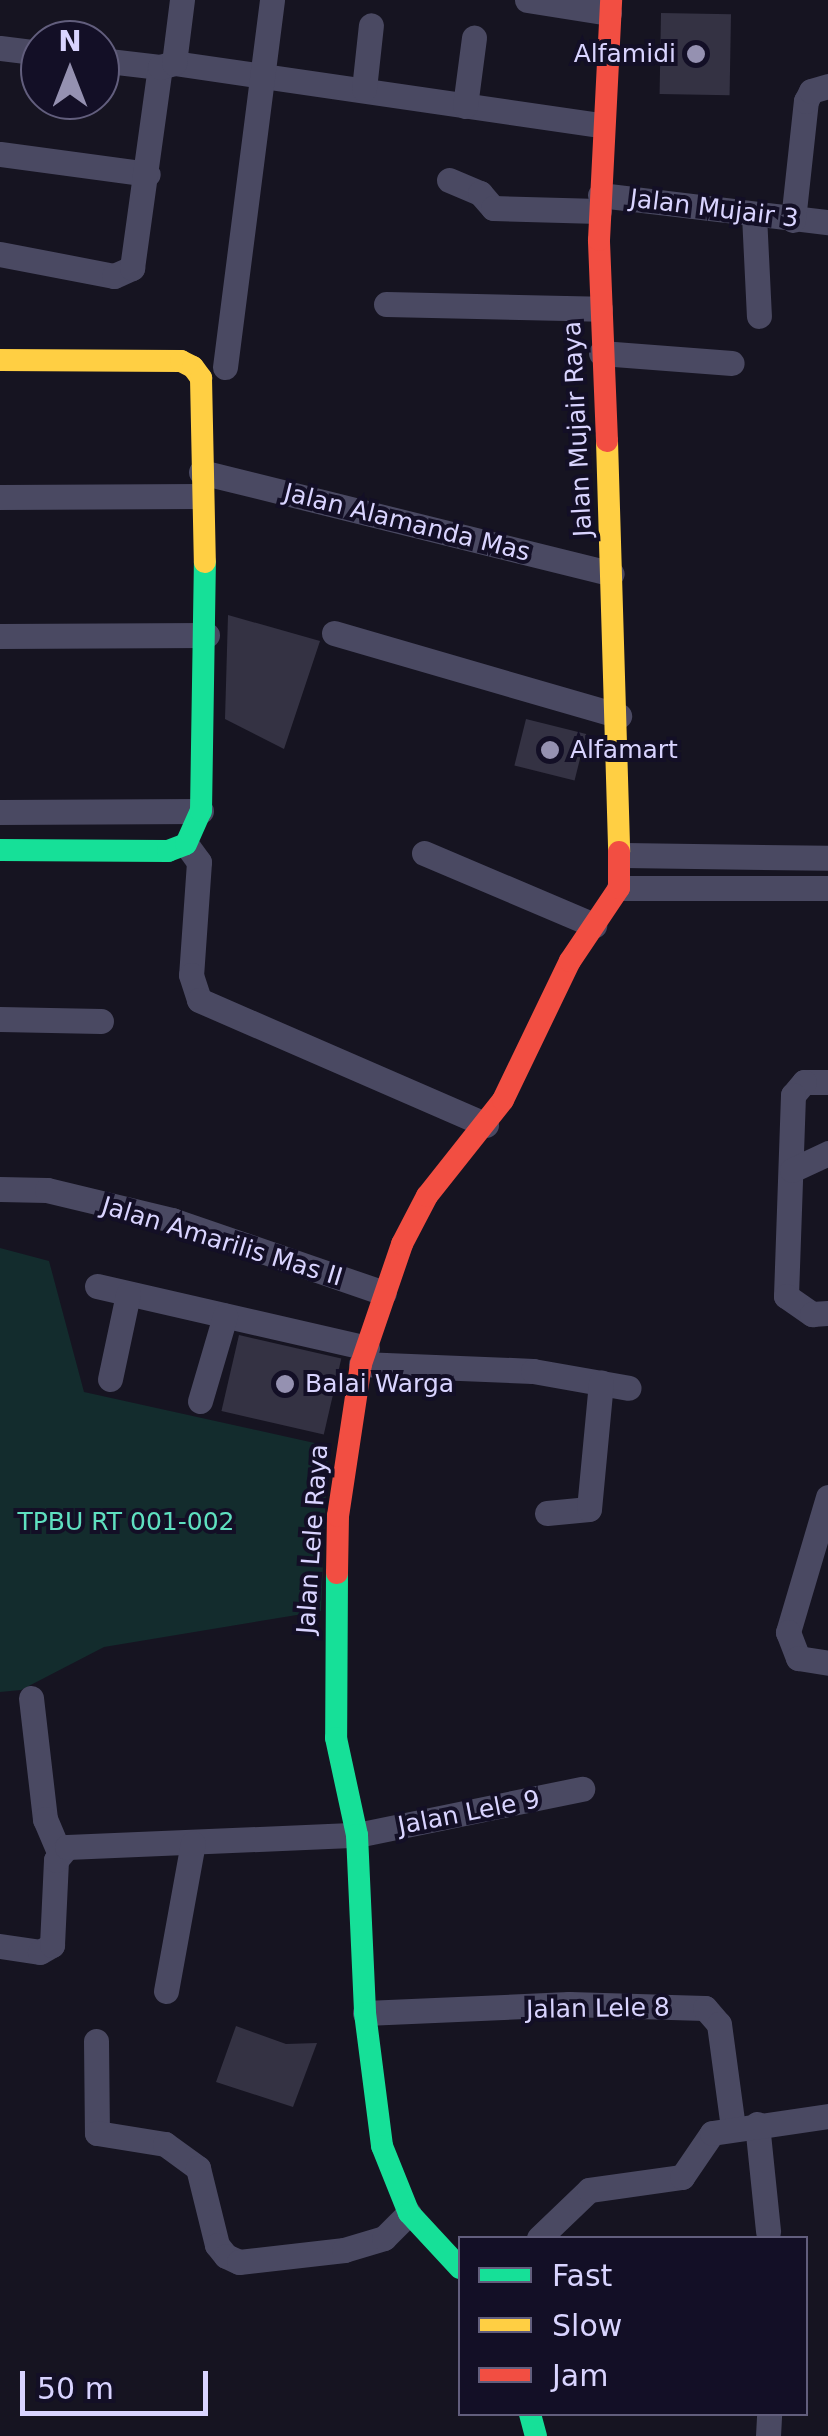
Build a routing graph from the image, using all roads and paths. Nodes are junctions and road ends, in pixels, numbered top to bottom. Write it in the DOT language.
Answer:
graph roads {
  1 [pos="182,0"];
  2 [pos="272,0"];
  3 [pos="528,0"];
  4 [pos="610,6"];
  5 [pos="371,24"];
  6 [pos="474,38"];
  7 [pos="120,61"];
  8 [pos="167,65"];
  9 [pos="266,74"];
  10 [pos="828,86"];
  11 [pos="364,89"];
  12 [pos="464,106"];
  13 [pos="601,125"];
  14 [pos="0,154"];
  15 [pos="148,174"];
  16 [pos="449,180"];
  17 [pos="599,203"];
  18 [pos="754,215"];
  19 [pos="793,220"];
  20 [pos="828,222"];
  21 [pos="0,254"];
  22 [pos="386,304"];
  23 [pos="600,308"];
  24 [pos="759,316"];
  25 [pos="601,353"];
  26 [pos="0,360"];
  27 [pos="732,363"];
  28 [pos="224,367"];
  29 [pos="200,484"];
  30 [pos="0,497"];
  31 [pos="612,574"];
  32 [pos="334,633"];
  33 [pos="0,636"];
  34 [pos="207,636"];
  35 [pos="620,716"];
  36 [pos="201,811"];
  37 [pos="0,812"];
  38 [pos="186,844"];
  39 [pos="0,850"];
  40 [pos="424,852"];
  41 [pos="624,854"];
  42 [pos="828,858"];
  43 [pos="618,888"];
  44 [pos="828,888"];
  45 [pos="594,925"];
  46 [pos="0,1020"];
  47 [pos="101,1021"];
  48 [pos="828,1082"];
  49 [pos="486,1125"];
  50 [pos="828,1153"];
  51 [pos="792,1170"];
  52 [pos="0,1190"];
  53 [pos="96,1286"];
  54 [pos="384,1293"];
  55 [pos="128,1294"];
  56 [pos="828,1314"];
  57 [pos="224,1316"];
  58 [pos="364,1356"];
  59 [pos="110,1379"];
  60 [pos="601,1383"];
  61 [pos="629,1388"];
  62 [pos="200,1401"];
  63 [pos="828,1497"];
  64 [pos="547,1512"];
  65 [pos="828,1663"];
  66 [pos="30,1698"];
  67 [pos="582,1790"];
  68 [pos="357,1835"];
  69 [pos="193,1843"];
  70 [pos="60,1852"];
  71 [pos="0,1946"];
  72 [pos="166,1991"];
  73 [pos="366,2013"];
  74 [pos="96,2041"];
  75 [pos="828,2116"];
  76 [pos="745,2126"];
  77 [pos="409,2213"];
  78 [pos="768,2231"];
  79 [pos="541,2236"];
  80 [pos="458,2260"];
  1 -- 8 [label="street"];
  2 -- 9 [label="street"];
  3 -- 4 [label="street"];
  4 -- 13 [label="street, Jalan Mujair Raya"];
  5 -- 11 [label="street"];
  6 -- 12 [label="street"];
  7 -- 8 [label="street"];
  8 -- 9 [label="street"];
  8 -- 15 [label="street"];
  9 -- 11 [label="street"];
  9 -- 28 [label="street"];
  10 -- 19 [label="street"];
  11 -- 12 [label="street"];
  12 -- 13 [label="street"];
  13 -- 17 [label="street, Jalan Mujair Raya"];
  14 -- 15 [label="street"];
  15 -- 21 [label="street"];
  16 -- 17 [label="street, Jalan Mujair 3"];
  17 -- 18 [label="street, Jalan Mujair 3"];
  17 -- 23 [label="street, Jalan Mujair Raya"];
  18 -- 19 [label="street, Jalan Mujair 3"];
  18 -- 24 [label="street"];
  19 -- 20 [label="street, Jalan Mujair 3"];
  22 -- 23 [label="street"];
  23 -- 25 [label="street, Jalan Mujair Raya"];
  25 -- 27 [label="street"];
  25 -- 31 [label="street, Jalan Mujair Raya"];
  26 -- 29 [label="street"];
  29 -- 30 [label="street, Jalan Alamanda Mas"];
  29 -- 31 [label="street, Jalan Alamanda Mas"];
  29 -- 34 [label="street"];
  31 -- 35 [label="street, Jalan Mujair Raya"];
  32 -- 35 [label="street"];
  33 -- 34 [label="street"];
  34 -- 36 [label="street"];
  35 -- 41 [label="street, Jalan Mujair Raya"];
  36 -- 37 [label="street"];
  36 -- 38 [label="street"];
  38 -- 39 [label="street"];
  38 -- 49 [label="street"];
  40 -- 45 [label="street"];
  41 -- 42 [label="street"];
  41 -- 43 [label="street, Jalan Lele Raya"];
  43 -- 44 [label="street"];
  43 -- 45 [label="street, Jalan Lele Raya"];
  45 -- 49 [label="street, Jalan Lele Raya"];
  46 -- 47 [label="street"];
  48 -- 51 [label="street"];
  49 -- 54 [label="street, Jalan Lele Raya"];
  50 -- 51 [label="street"];
  51 -- 56 [label="street"];
  52 -- 54 [label="street, Jalan Amarilis Mas II"];
  53 -- 55 [label="street"];
  54 -- 58 [label="street, Jalan Lele Raya"];
  55 -- 57 [label="street"];
  55 -- 59 [label="street"];
  57 -- 58 [label="street"];
  57 -- 62 [label="street"];
  58 -- 60 [label="street"];
  58 -- 68 [label="street, Jalan Lele Raya"];
  60 -- 61 [label="street"];
  60 -- 64 [label="street"];
  63 -- 65 [label="street"];
  66 -- 70 [label="street"];
  67 -- 68 [label="street, Jalan Lele 9"];
  68 -- 69 [label="street, Jalan Lele 9"];
  68 -- 73 [label="street, Jalan Lele Raya"];
  69 -- 70 [label="street, Jalan Lele 9"];
  69 -- 72 [label="street"];
  70 -- 71 [label="street"];
  73 -- 76 [label="street, Jalan Lele 8"];
  73 -- 77 [label="street, Jalan Lele Raya"];
  74 -- 77 [label="street"];
  75 -- 76 [label="street"];
  76 -- 78 [label="street"];
  76 -- 79 [label="street"];
  77 -- 80 [label="street, Jalan Lele Raya"];
}
